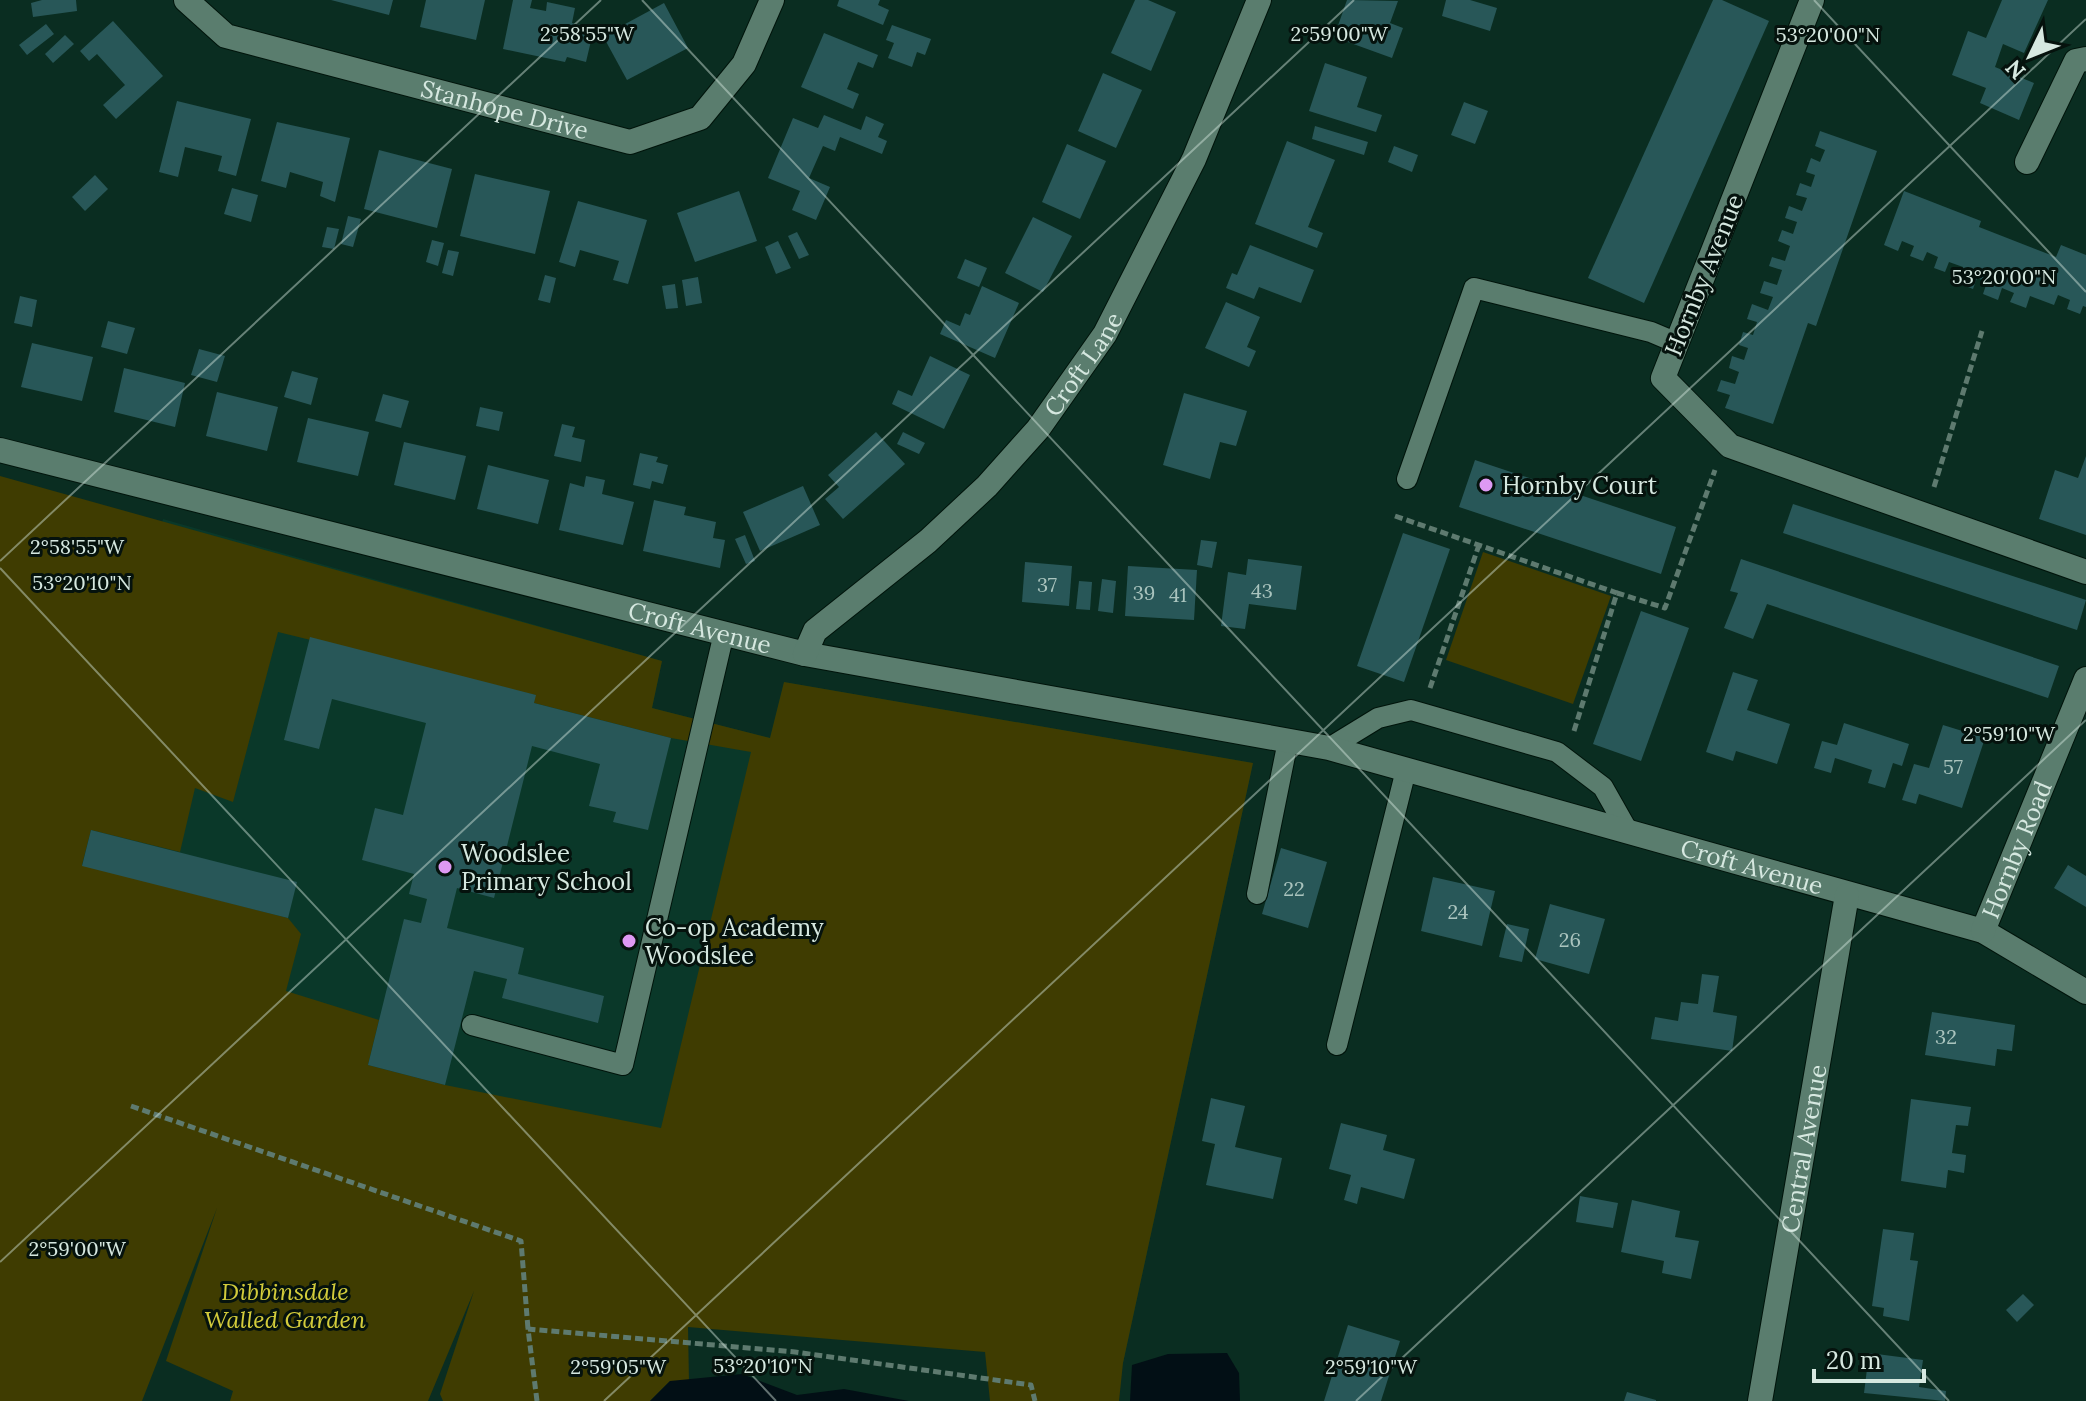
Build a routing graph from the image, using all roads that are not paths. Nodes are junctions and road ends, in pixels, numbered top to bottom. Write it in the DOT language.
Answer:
graph roads {
  1 [pos="186,0"];
  2 [pos="772,0"];
  3 [pos="1259,0"];
  4 [pos="1812,0"];
  5 [pos="2086,59"];
  6 [pos="2027,162"];
  7 [pos="1677,343"];
  8 [pos="0,450"];
  9 [pos="1407,479"];
  10 [pos="2086,572"];
  11 [pos="724,633"];
  12 [pos="805,654"];
  13 [pos="2086,679"];
  14 [pos="1288,741"];
  15 [pos="1329,748"];
  16 [pos="1406,770"];
  17 [pos="1629,833"];
  18 [pos="1257,894"];
  19 [pos="1847,895"];
  20 [pos="1983,931"];
  21 [pos="2086,992"];
  22 [pos="472,1025"];
  23 [pos="1337,1045"];
  24 [pos="1760,1401"];
  1 -- 2 [label="street, Stanhope Drive"];
  3 -- 12 [label="street, Croft Lane"];
  4 -- 7 [label="street, Hornby Avenue"];
  5 -- 6 [label="street"];
  7 -- 9 [label="lane"];
  7 -- 10 [label="street, Hornby Avenue"];
  8 -- 11 [label="street, Croft Avenue"];
  11 -- 12 [label="street, Croft Avenue"];
  11 -- 22 [label="lane"];
  12 -- 14 [label="street, Croft Avenue"];
  13 -- 20 [label="street, Hornby Road"];
  14 -- 15 [label="street, Croft Avenue"];
  14 -- 18 [label="lane"];
  15 -- 16 [label="street, Croft Avenue"];
  15 -- 17 [label="lane"];
  16 -- 17 [label="street, Croft Avenue"];
  16 -- 23 [label="lane"];
  17 -- 19 [label="street, Croft Avenue"];
  19 -- 20 [label="street, Croft Avenue"];
  19 -- 24 [label="street, Central Avenue"];
  20 -- 21 [label="street, Croft Avenue"];
}
